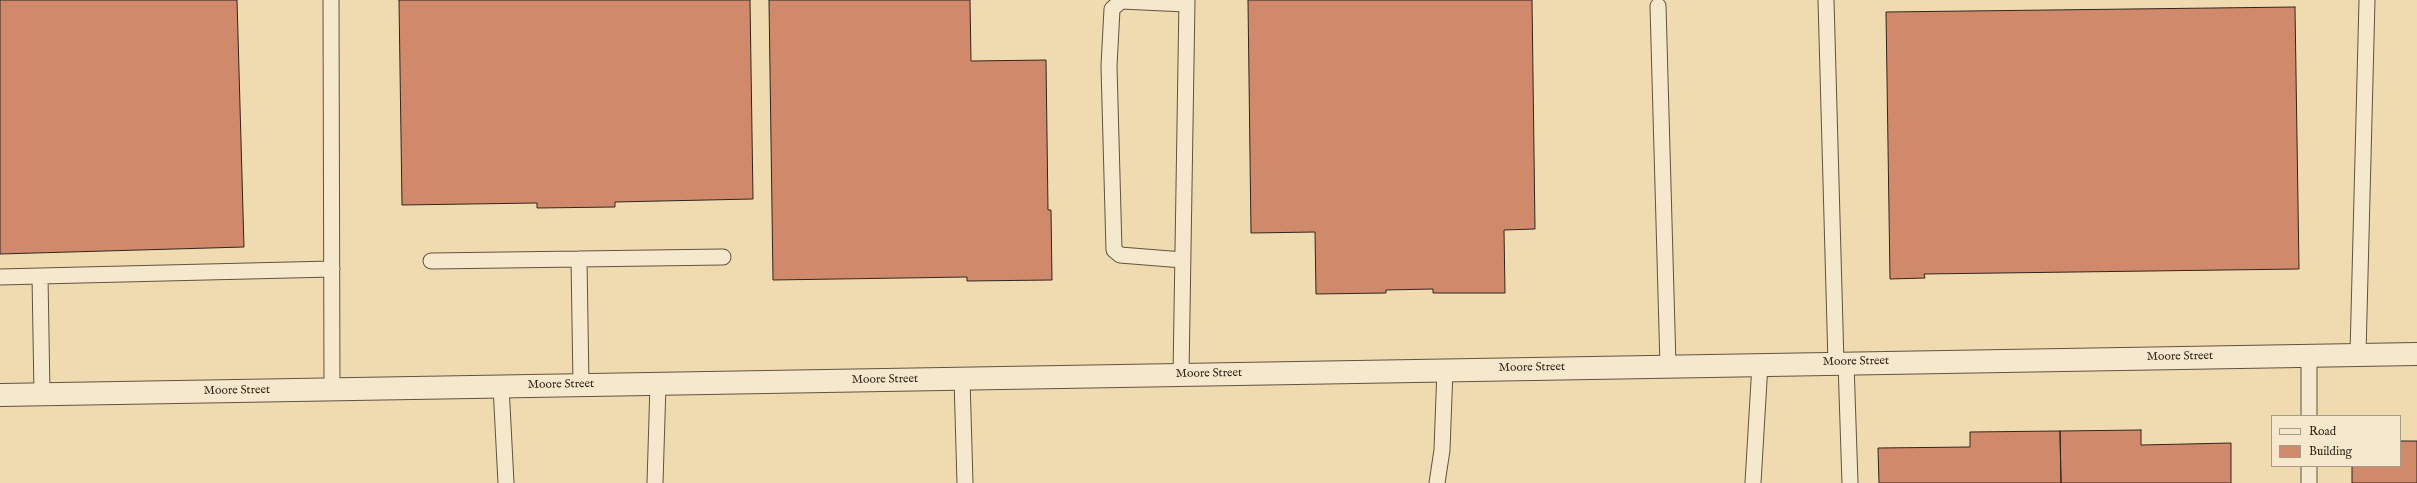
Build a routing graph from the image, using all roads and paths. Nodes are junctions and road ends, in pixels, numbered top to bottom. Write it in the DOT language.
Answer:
graph roads {
  1 [pos="331,0"];
  2 [pos="1826,0"];
  3 [pos="2367,0"];
  4 [pos="1186,2"];
  5 [pos="1658,6"];
  6 [pos="723,257"];
  7 [pos="579,259"];
  8 [pos="1183,260"];
  9 [pos="431,261"];
  10 [pos="332,269"];
  11 [pos="40,276"];
  12 [pos="0,277"];
  13 [pos="2358,354"];
  14 [pos="2417,354"];
  15 [pos="2309,355"];
  16 [pos="1841,363"];
  17 [pos="1760,364"];
  18 [pos="1668,366"];
  19 [pos="1445,369"];
  20 [pos="1181,375"];
  21 [pos="962,378"];
  22 [pos="658,384"];
  23 [pos="581,385"];
  24 [pos="501,386"];
  25 [pos="332,389"];
  26 [pos="42,394"];
  27 [pos="0,395"];
  28 [pos="2309,415"];
  29 [pos="2309,467"];
  30 [pos="506,483"];
  31 [pos="656,483"];
  32 [pos="965,483"];
  33 [pos="1437,483"];
  34 [pos="1752,483"];
  35 [pos="1850,483"];
  36 [pos="2309,483"];
  1 -- 10 [label="lane"];
  2 -- 16 [label="lane"];
  3 -- 13 [label="lane"];
  4 -- 8 [label="lane"];
  4 -- 8 [label="lane"];
  5 -- 18 [label="lane"];
  6 -- 7 [label="lane"];
  7 -- 9 [label="lane"];
  7 -- 23 [label="lane"];
  8 -- 20 [label="lane"];
  10 -- 11 [label="lane"];
  10 -- 25 [label="lane"];
  11 -- 12 [label="lane"];
  11 -- 26 [label="lane"];
  13 -- 14 [label="street, Moore Street"];
  13 -- 15 [label="street, Moore Street"];
  15 -- 16 [label="street, Moore Street"];
  15 -- 28 [label="lane"];
  16 -- 17 [label="street, Moore Street"];
  16 -- 35 [label="lane"];
  17 -- 18 [label="street, Moore Street"];
  17 -- 34 [label="lane"];
  18 -- 19 [label="street, Moore Street"];
  19 -- 20 [label="street, Moore Street"];
  19 -- 33 [label="lane"];
  20 -- 21 [label="street, Moore Street"];
  21 -- 22 [label="street, Moore Street"];
  21 -- 32 [label="lane"];
  22 -- 23 [label="street, Moore Street"];
  22 -- 31 [label="lane"];
  23 -- 24 [label="street, Moore Street"];
  24 -- 25 [label="street, Moore Street"];
  24 -- 30 [label="lane"];
  25 -- 26 [label="street, Moore Street"];
  26 -- 27 [label="street, Moore Street"];
  29 -- 36 [label="lane"];
}
